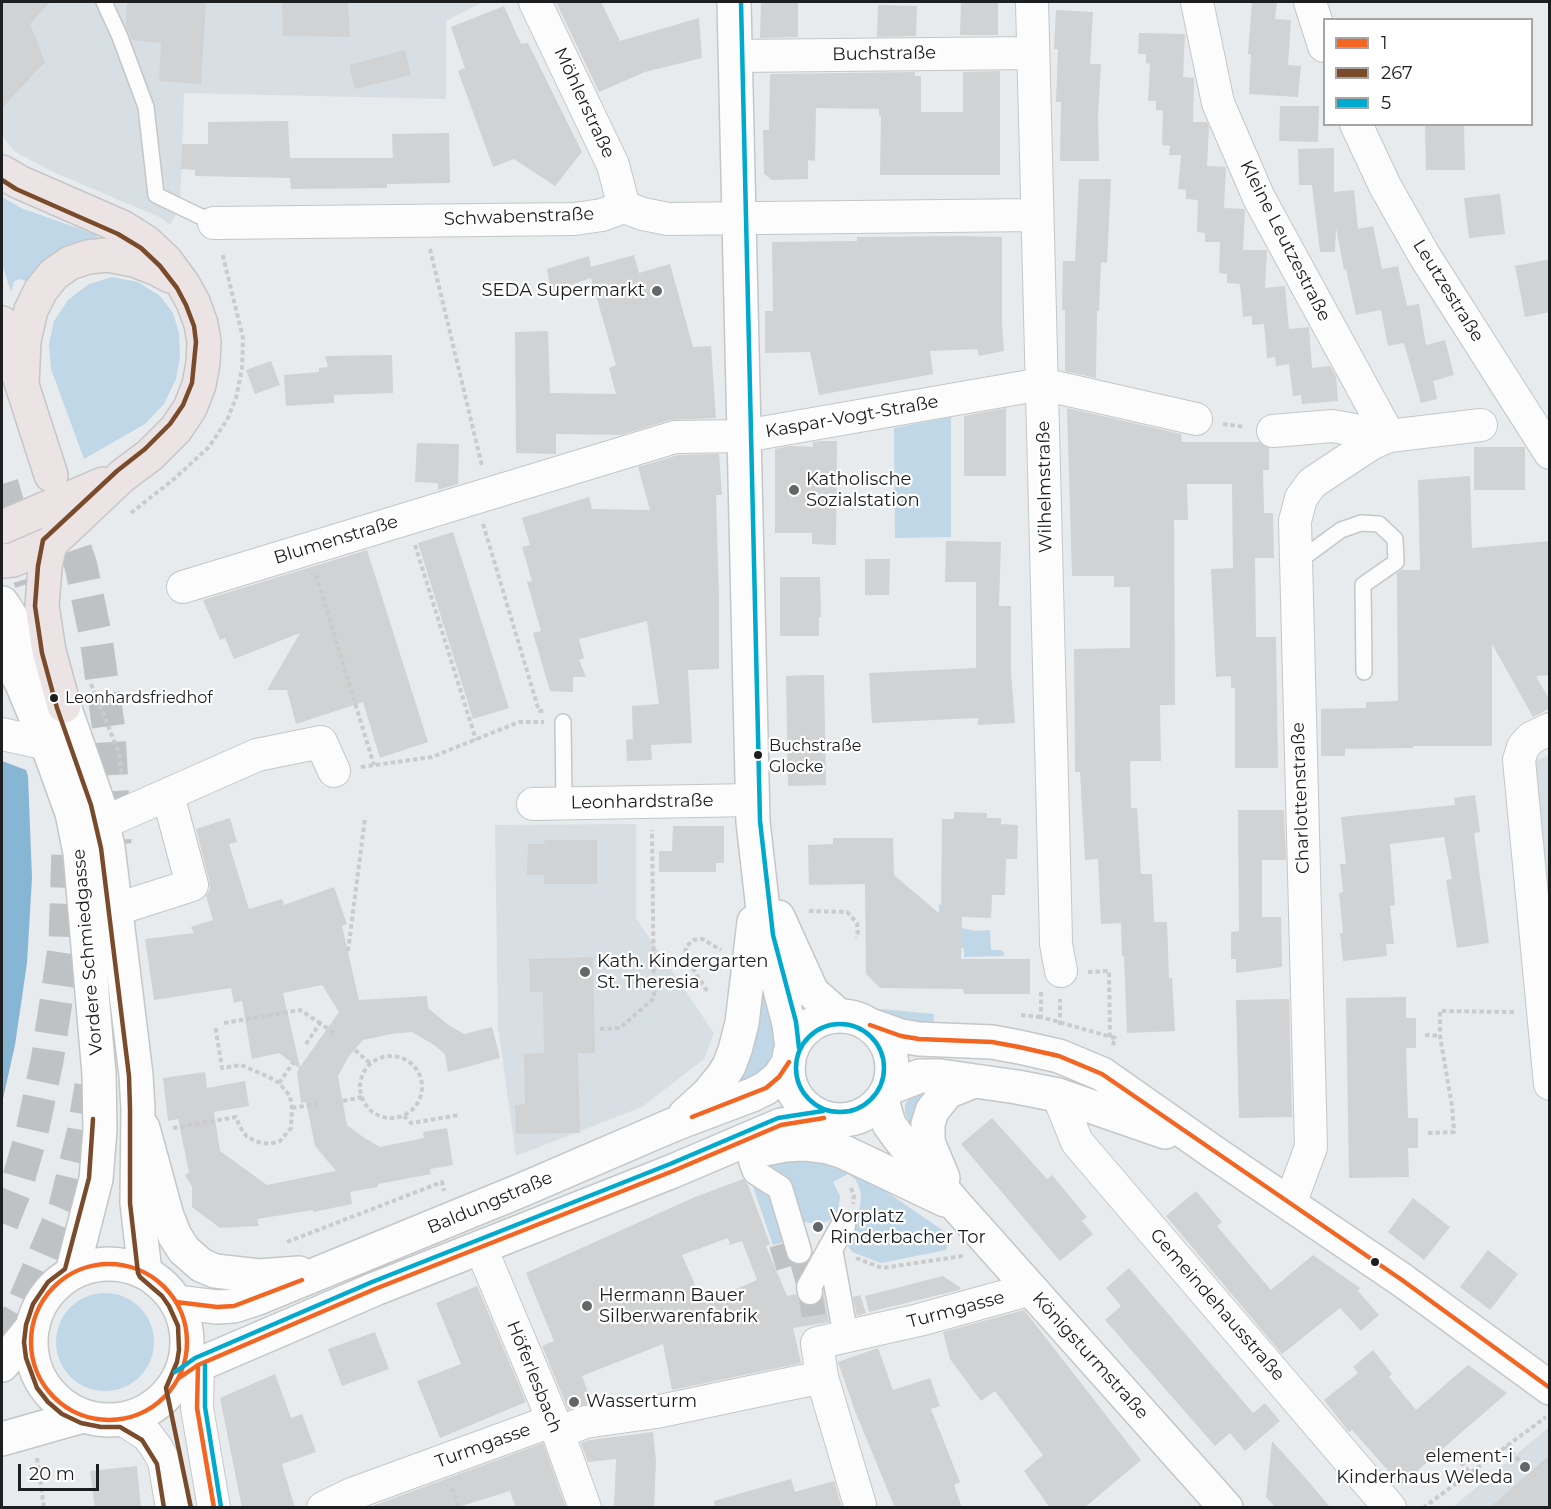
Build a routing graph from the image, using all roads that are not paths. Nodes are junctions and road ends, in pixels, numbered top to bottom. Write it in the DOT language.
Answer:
graph roads {
  1 [pos="104,2"];
  2 [pos="536,2"];
  3 [pos="734,2"];
  4 [pos="1032,2"];
  5 [pos="1197,2"];
  6 [pos="1310,2"];
  7 [pos="1323,43"];
  8 [pos="1033,52"];
  9 [pos="735,56"];
  10 [pos="1357,126"];
  11 [pos="2,172"];
  12 [pos="624,207"];
  13 [pos="1037,215"];
  14 [pos="739,218"];
  15 [pos="214,223"];
  16 [pos="183,284"];
  17 [pos="2,322"];
  18 [pos="1042,384"];
  19 [pos="22,385"];
  20 [pos="1196,419"];
  21 [pos="1540,420"];
  22 [pos="1481,425"];
  23 [pos="1273,431"];
  24 [pos="744,436"];
  25 [pos="1389,436"];
  26 [pos="1550,453"];
  27 [pos="51,475"];
  28 [pos="122,476"];
  29 [pos="482,495"];
  30 [pos="2,527"];
  31 [pos="50,544"];
  32 [pos="2,561"];
  33 [pos="1295,564"];
  34 [pos="183,587"];
  35 [pos="2,603"];
  36 [pos="2,643"];
  37 [pos="1364,672"];
  38 [pos="64,706"];
  39 [pos="563,722"];
  40 [pos="2,734"];
  41 [pos="1540,734"];
  42 [pos="47,744"];
  43 [pos="333,771"];
  44 [pos="168,795"];
  45 [pos="752,800"];
  46 [pos="564,803"];
  47 [pos="533,804"];
  48 [pos="103,824"];
  49 [pos="757,867"];
  50 [pos="117,909"];
  51 [pos="1061,971"];
  52 [pos="839,1016"];
  53 [pos="870,1025"];
  54 [pos="790,1055"];
  55 [pos="974,1081"];
  56 [pos="1550,1084"];
  57 [pos="885,1094"];
  58 [pos="1058,1095"];
  59 [pos="138,1109"];
  60 [pos="833,1119"];
  61 [pos="675,1124"];
  62 [pos="1216,1154"];
  63 [pos="751,1161"];
  64 [pos="674,1172"];
  65 [pos="955,1204"];
  66 [pos="1290,1204"];
  67 [pos="843,1226"];
  68 [pos="481,1248"];
  69 [pos="830,1249"];
  70 [pos="333,1268"];
  71 [pos="145,1272"];
  72 [pos="72,1273"];
  73 [pos="1031,1290"];
  74 [pos="810,1292"];
  75 [pos="176,1302"];
  76 [pos="33,1326"];
  77 [pos="826,1335"];
  78 [pos="2,1365"];
  79 [pos="183,1377"];
  80 [pos="822,1377"];
  81 [pos="1550,1388"];
  82 [pos="83,1416"];
  83 [pos="122,1419"];
  84 [pos="556,1427"];
  85 [pos="2,1439"];
  86 [pos="861,1507"];
  87 [pos="172,1508"];
  88 [pos="199,1508"];
  89 [pos="214,1508"];
  90 [pos="323,1508"];
  91 [pos="585,1508"];
  92 [pos="1226,1508"];
  93 [pos="1390,1508"];
  1 -- 15 [label="lane"];
  2 -- 12 [label="street, Möhlerstraße"];
  3 -- 9 [label="street"];
  4 -- 8 [label="street, Wilhelmstraße"];
  5 -- 25 [label="street, Kleine Leutzestraße"];
  6 -- 7 [label="street"];
  8 -- 9 [label="street, Buchstraße"];
  8 -- 13 [label="street, Wilhelmstraße"];
  9 -- 14 [label="street"];
  10 -- 21 [label="street, Leutzestraße"];
  11 -- 16 [label="highway"];
  12 -- 14 [label="street"];
  12 -- 15 [label="street, Schwabenstraße"];
  13 -- 14 [label="street"];
  13 -- 18 [label="street, Wilhelmstraße"];
  14 -- 24 [label="street"];
  16 -- 19 [label="highway"];
  16 -- 28 [label="highway"];
  17 -- 19 [label="highway"];
  18 -- 20 [label="street"];
  18 -- 24 [label="street, Kaspar-Vogt-Straße"];
  18 -- 51 [label="street, Wilhelmstraße"];
  19 -- 27 [label="highway"];
  21 -- 26 [label="street, Leutzestraße"];
  22 -- 25 [label="street"];
  23 -- 25 [label="street"];
  24 -- 29 [label="street, Kaspar-Vogt-Straße"];
  24 -- 45 [label="street"];
  25 -- 33 [label="street, Charlottenstraße"];
  28 -- 30 [label="highway"];
  28 -- 31 [label="highway"];
  29 -- 34 [label="street, Blumenstraße"];
  31 -- 32 [label="highway"];
  31 -- 38 [label="highway"];
  33 -- 37 [label="lane"];
  33 -- 66 [label="street, Charlottenstraße"];
  35 -- 38 [label="street, Vordere Schmiedgasse"];
  36 -- 42 [label="street, Vordere Schmiedgasse"];
  38 -- 48 [label="street, Vordere Schmiedgasse"];
  39 -- 46 [label="lane"];
  40 -- 42 [label="street"];
  41 -- 56 [label="street"];
  42 -- 72 [label="street, Vordere Schmiedgasse"];
  43 -- 44 [label="street"];
  44 -- 48 [label="street"];
  44 -- 50 [label="street"];
  45 -- 46 [label="street, Leonhardstraße"];
  45 -- 49 [label="street"];
  46 -- 47 [label="street, Leonhardstraße"];
  48 -- 50 [label="street, Vordere Schmiedgasse"];
  49 -- 52 [label="street"];
  49 -- 54 [label="street"];
  49 -- 61 [label="street"];
  50 -- 59 [label="street, Vordere Schmiedgasse"];
  52 -- 53 [label="street"];
  52 -- 54 [label="street"];
  53 -- 57 [label="street"];
  53 -- 62 [label="street"];
  54 -- 60 [label="street"];
  54 -- 61 [label="street, Baldungstraße"];
  55 -- 57 [label="street"];
  55 -- 58 [label="street"];
  55 -- 65 [label="street"];
  57 -- 60 [label="street"];
  57 -- 65 [label="street, Königsturmstraße"];
  58 -- 62 [label="street"];
  58 -- 93 [label="street, Gemeindehausstraße"];
  59 -- 70 [label="street"];
  59 -- 71 [label="street, Vordere Schmiedgasse"];
  60 -- 64 [label="street, Baldungstraße"];
  60 -- 65 [label="street, Königsturmstraße"];
  61 -- 70 [label="street, Baldungstraße"];
  62 -- 66 [label="street"];
  63 -- 69 [label="street"];
  64 -- 65 [label="street"];
  64 -- 68 [label="street, Baldungstraße"];
  65 -- 73 [label="street, Königsturmstraße"];
  66 -- 81 [label="street"];
  67 -- 69 [label="street"];
  68 -- 79 [label="street, Baldungstraße"];
  68 -- 84 [label="street, Höferlesbach"];
  69 -- 74 [label="street"];
  69 -- 77 [label="street"];
  70 -- 75 [label="street, Baldungstraße"];
  71 -- 72 [label="street"];
  71 -- 75 [label="street"];
  72 -- 76 [label="street"];
  73 -- 77 [label="street, Turmgasse"];
  73 -- 92 [label="street, Königsturmstraße"];
  75 -- 79 [label="street"];
  76 -- 78 [label="street"];
  76 -- 82 [label="street"];
  77 -- 80 [label="street"];
  79 -- 83 [label="street"];
  79 -- 88 [label="street"];
  79 -- 89 [label="street"];
  80 -- 84 [label="street, Turmgasse"];
  80 -- 86 [label="street"];
  82 -- 83 [label="street"];
  82 -- 85 [label="street"];
  83 -- 87 [label="street"];
  84 -- 90 [label="street, Turmgasse"];
  84 -- 91 [label="street, Höferlesbach"];
}
